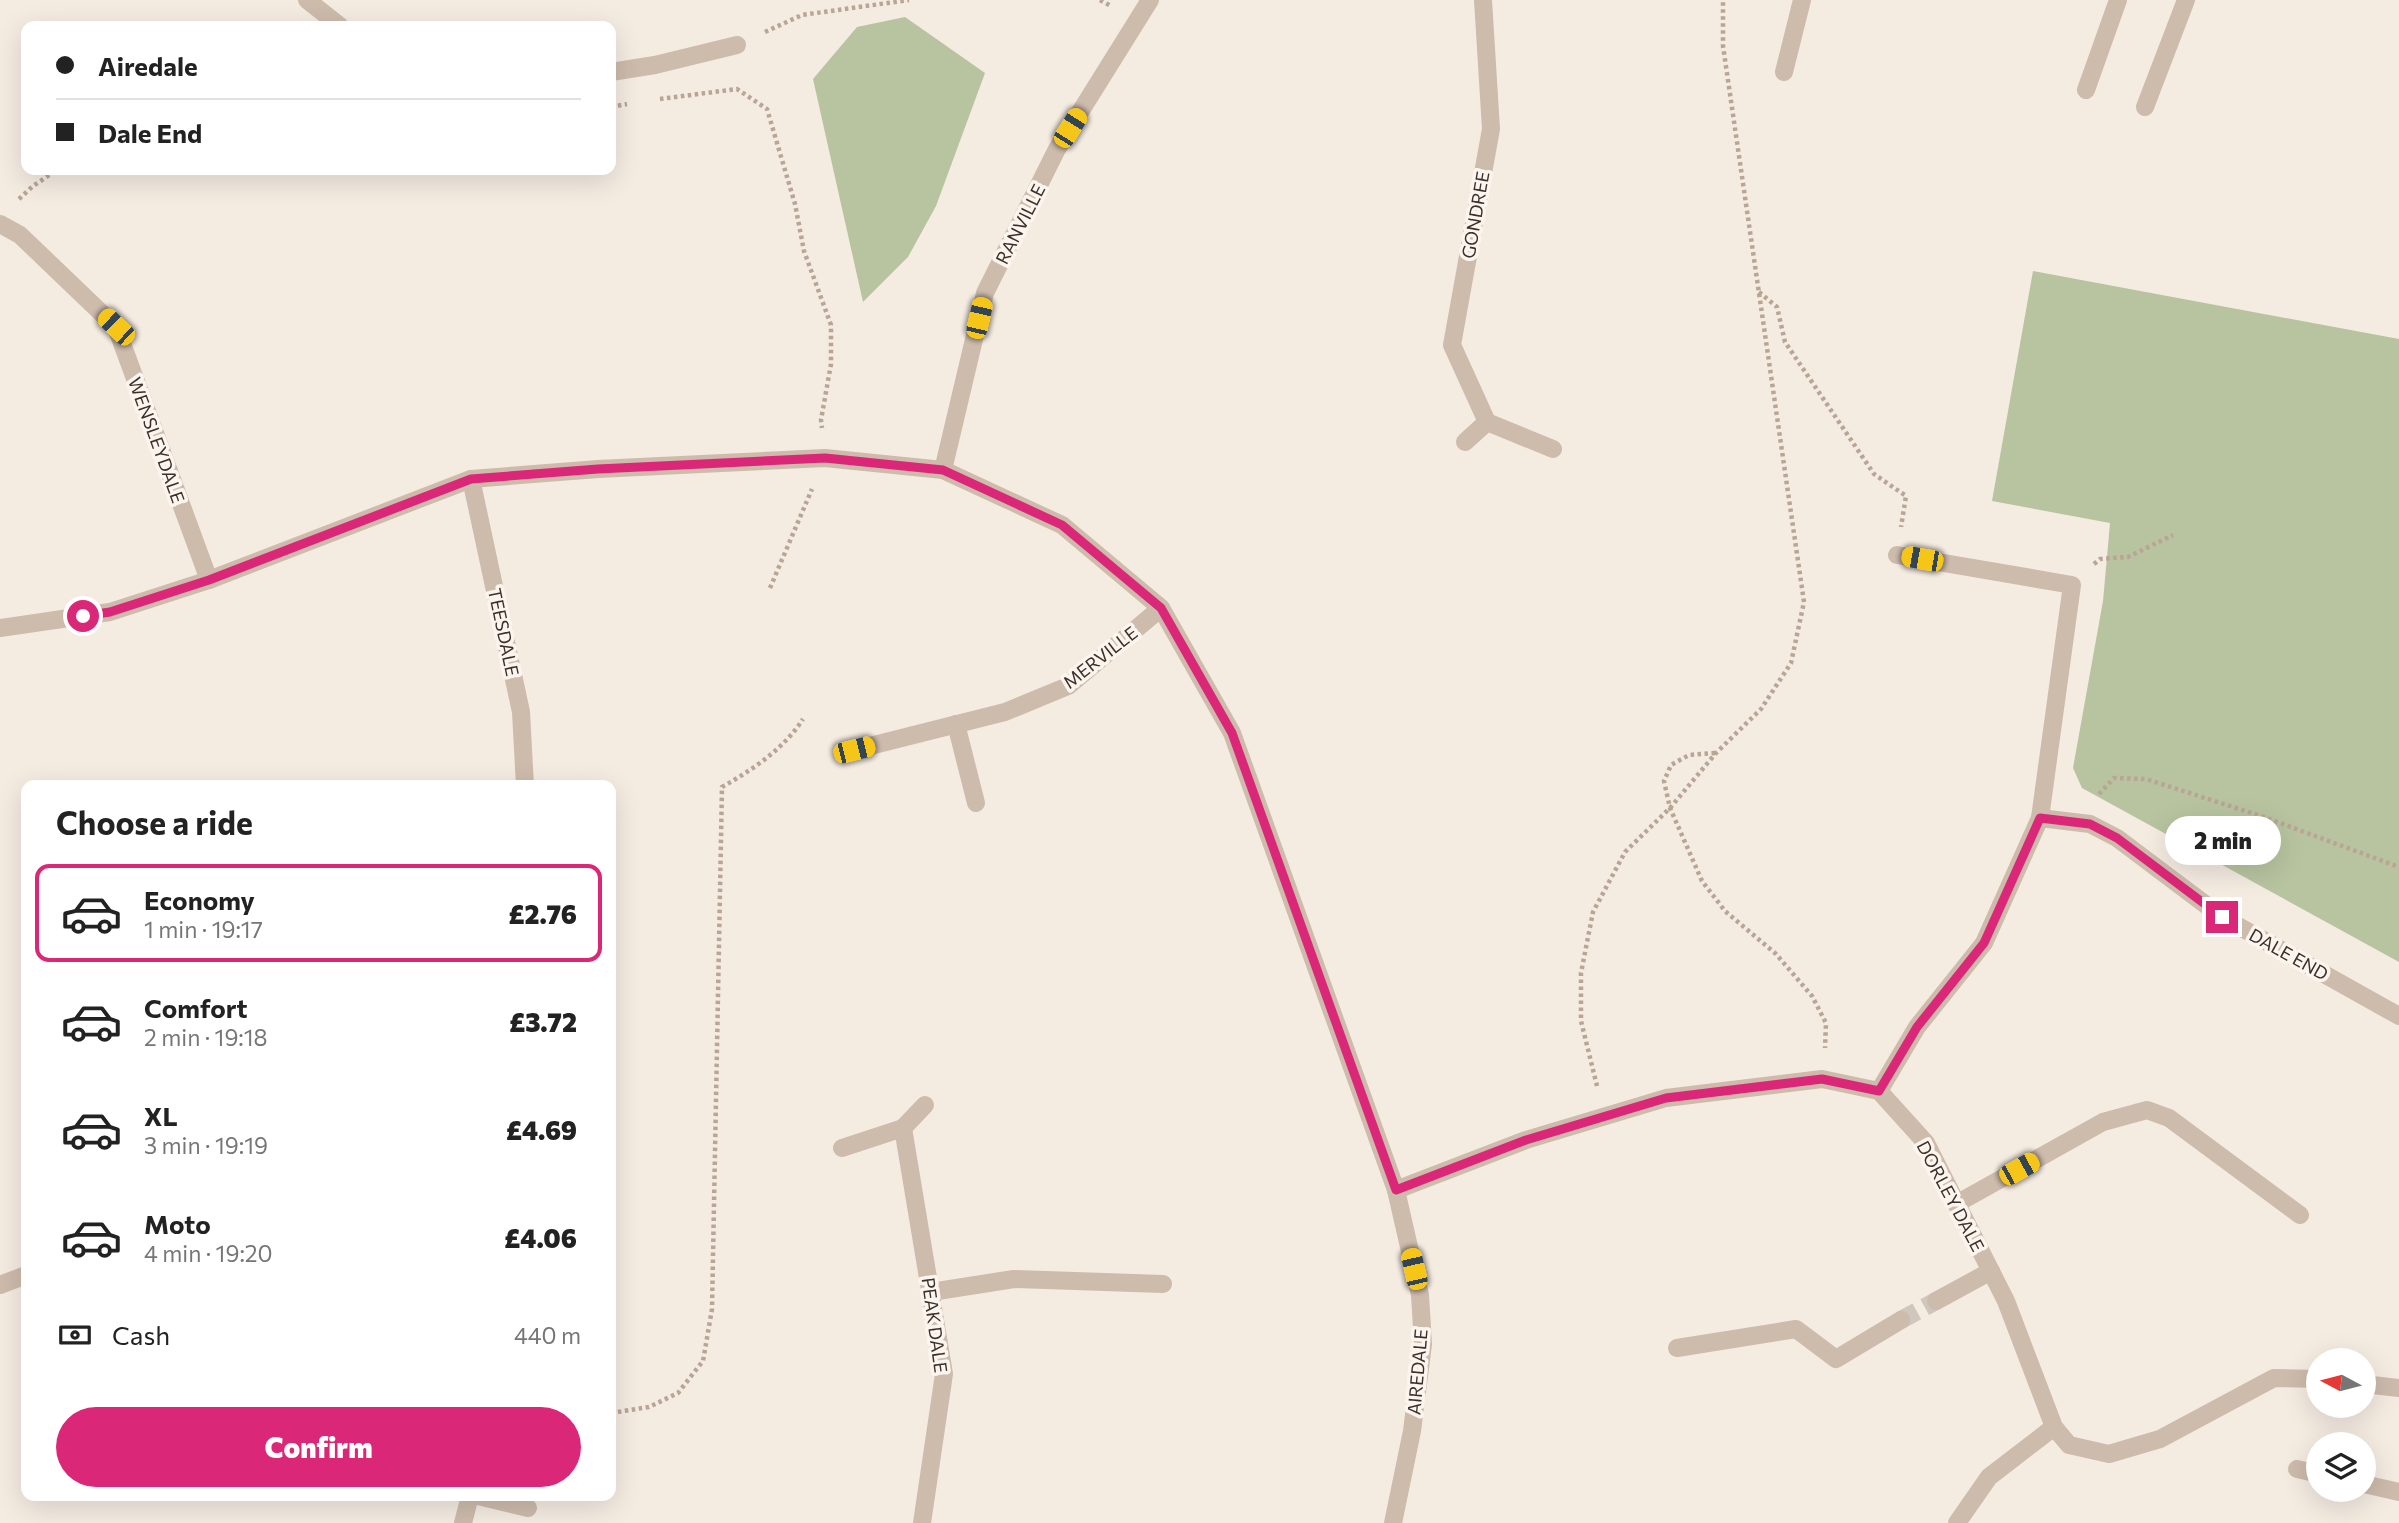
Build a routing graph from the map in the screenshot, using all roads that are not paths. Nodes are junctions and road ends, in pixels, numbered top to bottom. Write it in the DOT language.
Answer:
graph roads {
  1 [pos="307,0"];
  2 [pos="1150,0"];
  3 [pos="1483,0"];
  4 [pos="1802,0"];
  5 [pos="2118,0"];
  6 [pos="2186,0"];
  7 [pos="334,21"];
  8 [pos="737,45"];
  9 [pos="616,71"];
  10 [pos="1784,72"];
  11 [pos="2086,90"];
  12 [pos="2145,107"];
  13 [pos="0,224"];
  14 [pos="1487,422"];
  15 [pos="1465,442"];
  16 [pos="1553,449"];
  17 [pos="943,470"];
  18 [pos="471,479"];
  19 [pos="1897,555"];
  20 [pos="209,580"];
  21 [pos="1161,608"];
  22 [pos="0,628"];
  23 [pos="956,724"];
  24 [pos="854,750"];
  25 [pos="525,780"];
  26 [pos="976,803"];
  27 [pos="2040,818"];
  28 [pos="2398,1011"];
  29 [pos="1879,1091"];
  30 [pos="925,1105"];
  31 [pos="903,1128"];
  32 [pos="842,1148"];
  33 [pos="1396,1190"];
  34 [pos="1956,1204"];
  35 [pos="2300,1215"];
  36 [pos="1991,1271"];
  37 [pos="21,1277"];
  38 [pos="0,1284"];
  39 [pos="1163,1284"];
  40 [pos="931,1292"];
  41 [pos="1936,1301"];
  42 [pos="1901,1320"];
  43 [pos="1677,1348"];
  44 [pos="2306,1379"];
  45 [pos="2376,1385"];
  46 [pos="2399,1388"];
  47 [pos="2054,1427"];
  48 [pos="2297,1469"];
  49 [pos="2306,1471"];
  50 [pos="2376,1487"];
  51 [pos="2399,1492"];
  52 [pos="469,1501"];
  53 [pos="499,1501"];
  54 [pos="528,1508"];
  55 [pos="463,1523"];
  56 [pos="922,1523"];
  57 [pos="1393,1523"];
  58 [pos="1957,1523"];
  1 -- 7 [label="street"];
  2 -- 17 [label="street, RANVILLE"];
  3 -- 14 [label="street, GONDREE"];
  4 -- 10 [label="street"];
  5 -- 11 [label="street"];
  6 -- 12 [label="street"];
  8 -- 9 [label="street"];
  13 -- 20 [label="street, WENSLEYDALE"];
  14 -- 15 [label="street"];
  14 -- 16 [label="street"];
  17 -- 18 [label="street, AIREDALE"];
  17 -- 21 [label="street, AIREDALE"];
  18 -- 20 [label="street, AIREDALE"];
  18 -- 25 [label="street, TEESDALE"];
  19 -- 27 [label="street"];
  20 -- 22 [label="street, AIREDALE"];
  21 -- 23 [label="street, MERVILLE"];
  21 -- 33 [label="street, AIREDALE"];
  23 -- 24 [label="street, MERVILLE"];
  23 -- 26 [label="street"];
  27 -- 28 [label="street, DALE END"];
  27 -- 29 [label="street"];
  29 -- 33 [label="street"];
  29 -- 34 [label="street, DORLEY DALE"];
  30 -- 31 [label="street"];
  31 -- 32 [label="street"];
  31 -- 40 [label="street, PEAK DALE"];
  33 -- 57 [label="street, AIREDALE"];
  34 -- 35 [label="street"];
  34 -- 36 [label="street, DORLEY DALE"];
  36 -- 41 [label="street"];
  36 -- 47 [label="street, DORLEY DALE"];
  37 -- 38 [label="street"];
  39 -- 40 [label="street"];
  40 -- 56 [label="street, PEAK DALE"];
  42 -- 43 [label="street"];
  44 -- 47 [label="street"];
  45 -- 46 [label="street"];
  47 -- 58 [label="street"];
  48 -- 49 [label="street"];
  50 -- 51 [label="street"];
  52 -- 55 [label="street"];
  53 -- 54 [label="street"];
}
